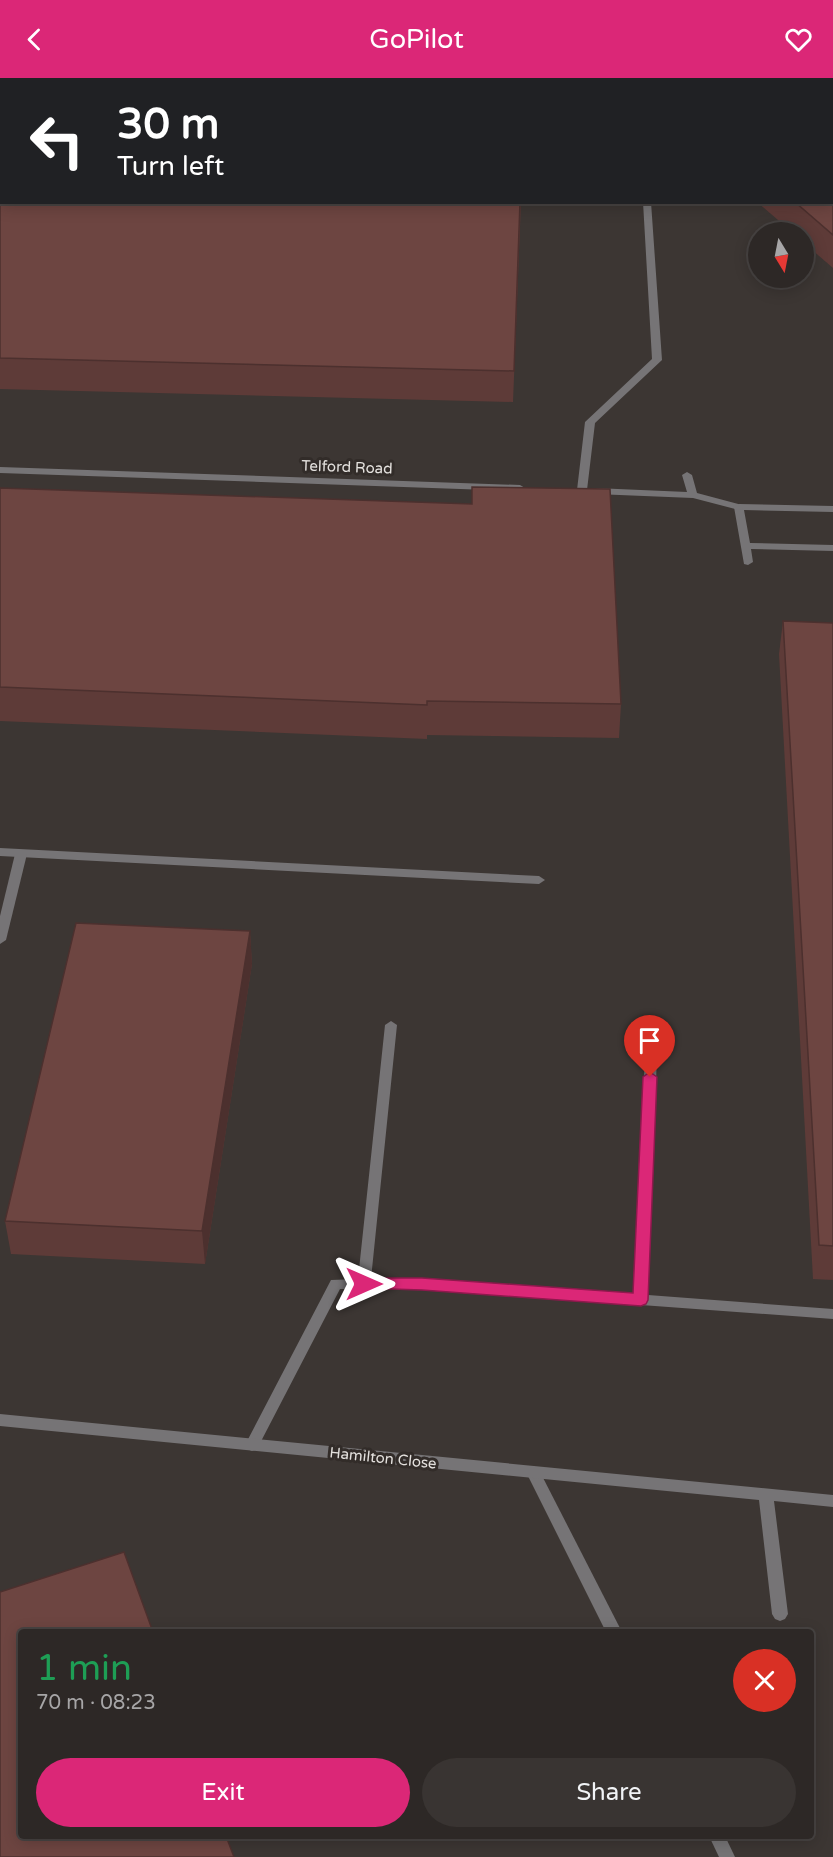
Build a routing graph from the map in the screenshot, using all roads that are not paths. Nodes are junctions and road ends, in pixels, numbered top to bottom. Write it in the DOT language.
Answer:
graph roads {
  1 [pos="647,204"];
  2 [pos="0,470"];
  3 [pos="687,475"];
  4 [pos="529,488"];
  5 [pos="693,495"];
  6 [pos="739,507"];
  7 [pos="833,509"];
  8 [pos="745,546"];
  9 [pos="833,548"];
  10 [pos="748,562"];
  11 [pos="0,852"];
  12 [pos="21,854"];
  13 [pos="539,880"];
  14 [pos="0,940"];
  15 [pos="391,1025"];
  16 [pos="651,1055"];
  17 [pos="364,1284"];
  18 [pos="641,1300"];
  19 [pos="833,1314"];
  20 [pos="0,1420"];
  21 [pos="252,1445"];
  22 [pos="533,1472"];
  23 [pos="766,1496"];
  24 [pos="833,1501"];
  25 [pos="780,1614"];
  26 [pos="612,1629"];
  27 [pos="718,1839"];
  28 [pos="727,1857"];
  1 -- 5 [label="street"];
  2 -- 4 [label="street, Telford Road"];
  3 -- 5 [label="street"];
  5 -- 6 [label="street"];
  6 -- 7 [label="street"];
  6 -- 8 [label="street"];
  8 -- 9 [label="street"];
  8 -- 10 [label="street"];
  11 -- 12 [label="street"];
  12 -- 13 [label="street"];
  12 -- 14 [label="street"];
  15 -- 17 [label="street"];
  16 -- 18 [label="street"];
  17 -- 18 [label="street"];
  17 -- 21 [label="street"];
  18 -- 19 [label="street"];
  20 -- 21 [label="street, Hamilton Close"];
  21 -- 22 [label="street, Hamilton Close"];
  22 -- 23 [label="street, Hamilton Close"];
  22 -- 26 [label="street"];
  23 -- 24 [label="street, Hamilton Close"];
  23 -- 25 [label="street"];
  27 -- 28 [label="street"];
}
